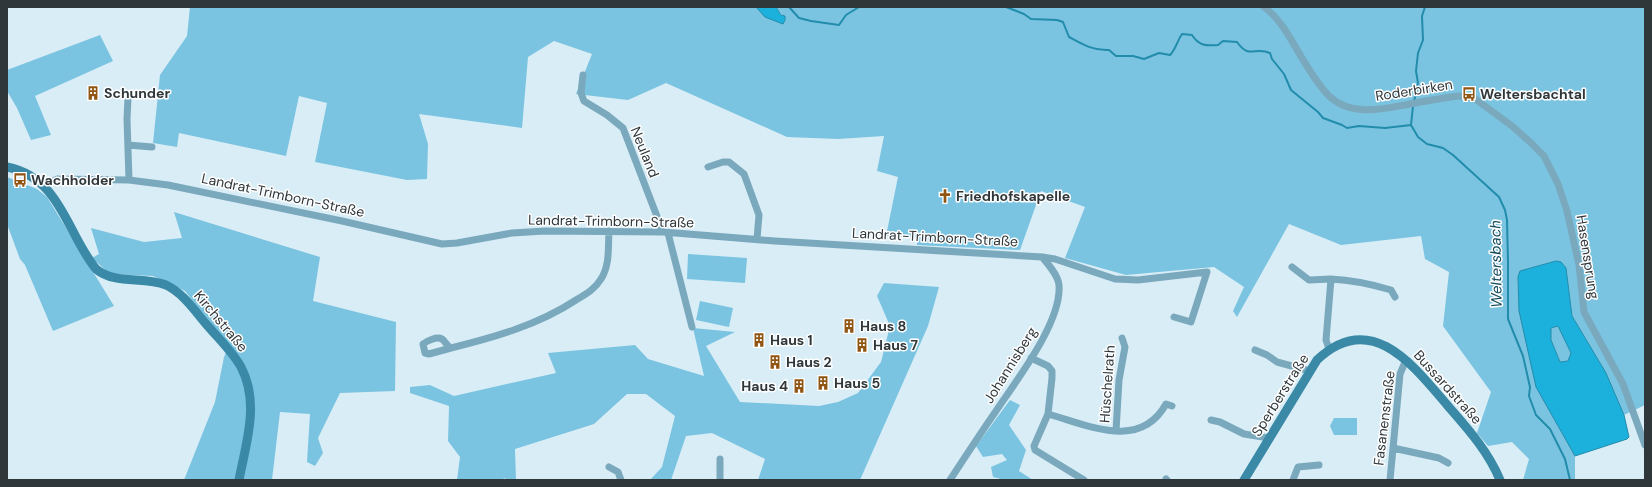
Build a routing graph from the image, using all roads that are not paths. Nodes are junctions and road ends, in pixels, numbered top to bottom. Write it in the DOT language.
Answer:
graph roads {
  1 [pos="1264,7"];
  2 [pos="583,75"];
  3 [pos="128,98"];
  4 [pos="1474,98"];
  5 [pos="128,145"];
  6 [pos="152,147"];
  7 [pos="7,167"];
  8 [pos="708,167"];
  9 [pos="129,180"];
  10 [pos="44,186"];
  11 [pos="608,231"];
  12 [pos="666,232"];
  13 [pos="757,239"];
  14 [pos="1042,257"];
  15 [pos="1292,267"];
  16 [pos="1331,279"];
  17 [pos="1394,297"];
  18 [pos="1174,317"];
  19 [pos="692,327"];
  20 [pos="1122,338"];
  21 [pos="1354,340"];
  22 [pos="451,348"];
  23 [pos="1329,349"];
  24 [pos="1255,350"];
  25 [pos="1031,358"];
  26 [pos="1406,360"];
  27 [pos="1310,371"];
  28 [pos="1172,406"];
  29 [pos="1048,414"];
  30 [pos="1211,420"];
  31 [pos="1116,431"];
  32 [pos="1269,438"];
  33 [pos="1645,445"];
  34 [pos="1393,448"];
  35 [pos="720,459"];
  36 [pos="1448,463"];
  37 [pos="1319,465"];
  38 [pos="609,467"];
  39 [pos="239,480"];
  40 [pos="621,480"];
  41 [pos="720,480"];
  42 [pos="950,480"];
  43 [pos="1084,480"];
  44 [pos="1244,480"];
  45 [pos="1293,480"];
  46 [pos="1390,480"];
  47 [pos="1500,480"];
  1 -- 4 [label="street, Roderbirken"];
  2 -- 12 [label="street, Neuland"];
  3 -- 5 [label="street"];
  4 -- 33 [label="street, Hasensprung"];
  5 -- 6 [label="street"];
  5 -- 9 [label="street"];
  7 -- 10 [label="street, Kirchstraße"];
  8 -- 13 [label="street"];
  9 -- 10 [label="street, Landrat-Trimborn-Straße"];
  9 -- 11 [label="street, Landrat-Trimborn-Straße"];
  10 -- 39 [label="street, Kirchstraße"];
  11 -- 12 [label="street, Landrat-Trimborn-Straße"];
  11 -- 22 [label="street"];
  12 -- 13 [label="street, Landrat-Trimborn-Straße"];
  12 -- 19 [label="street, Neuland"];
  13 -- 14 [label="street, Landrat-Trimborn-Straße"];
  14 -- 18 [label="street, Landrat-Trimborn-Straße"];
  14 -- 25 [label="street, Johannisberg"];
  15 -- 16 [label="street"];
  16 -- 17 [label="street"];
  16 -- 23 [label="street"];
  20 -- 31 [label="street, Hüschelrath"];
  21 -- 23 [label="street, Sperberstraße"];
  21 -- 26 [label="street, Bussardstraße"];
  23 -- 27 [label="street, Sperberstraße"];
  24 -- 27 [label="street"];
  25 -- 29 [label="street"];
  25 -- 42 [label="street, Johannisberg"];
  26 -- 34 [label="street, Fasanenstraße"];
  26 -- 47 [label="street, Bussardstraße"];
  27 -- 32 [label="street, Sperberstraße"];
  28 -- 31 [label="street, Hüschelrath"];
  29 -- 31 [label="street, Hüschelrath"];
  29 -- 43 [label="street"];
  30 -- 32 [label="street"];
  32 -- 44 [label="street, Sperberstraße"];
  34 -- 36 [label="street"];
  34 -- 46 [label="street, Fasanenstraße"];
  35 -- 41 [label="street"];
  37 -- 45 [label="street"];
  38 -- 40 [label="street"];
}
